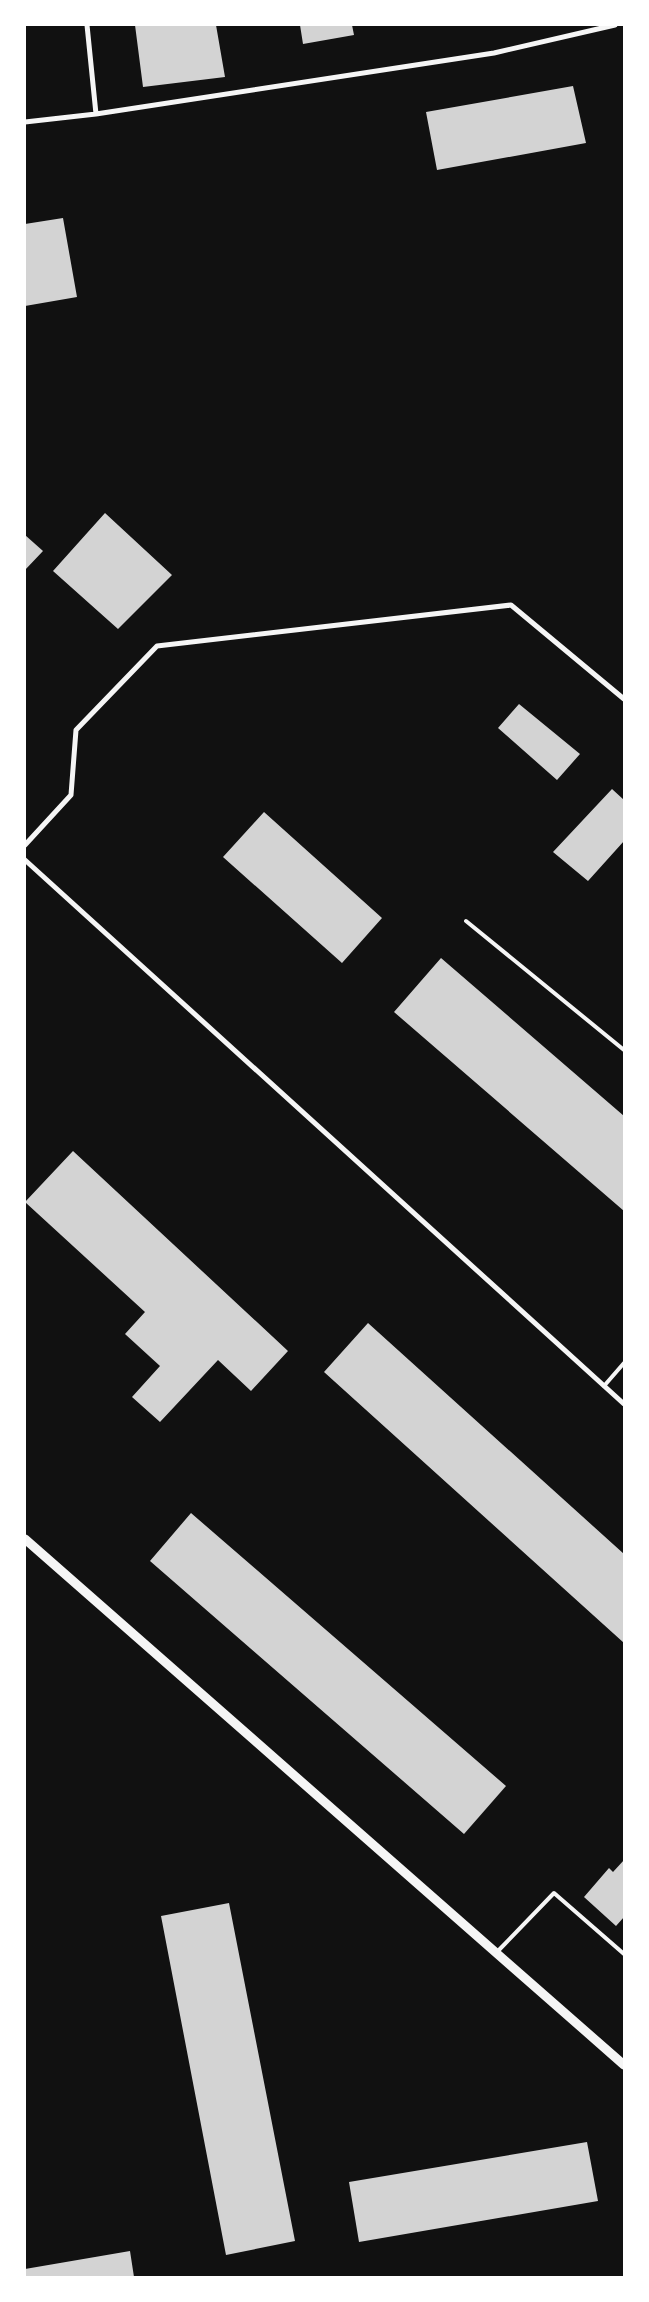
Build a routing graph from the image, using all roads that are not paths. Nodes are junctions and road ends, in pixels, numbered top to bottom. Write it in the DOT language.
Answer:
graph roads {
  1 [pos="87,25"];
  2 [pos="615,25"];
  3 [pos="96,114"];
  4 [pos="25,122"];
  5 [pos="624,699"];
  6 [pos="25,845"];
  7 [pos="25,860"];
  8 [pos="466,921"];
  9 [pos="624,1050"];
  10 [pos="624,1363"];
  11 [pos="604,1386"];
  12 [pos="624,1404"];
  13 [pos="25,1539"];
  14 [pos="497,1952"];
  15 [pos="624,1954"];
  16 [pos="624,2065"];
  1 -- 3 [label="street"];
  2 -- 3 [label="street"];
  3 -- 4 [label="street"];
  5 -- 6 [label="street"];
  7 -- 11 [label="street"];
  8 -- 9 [label="lane"];
  10 -- 11 [label="lane"];
  11 -- 12 [label="street"];
  13 -- 14 [label="street"];
  14 -- 15 [label="lane"];
  14 -- 16 [label="street"];
}
